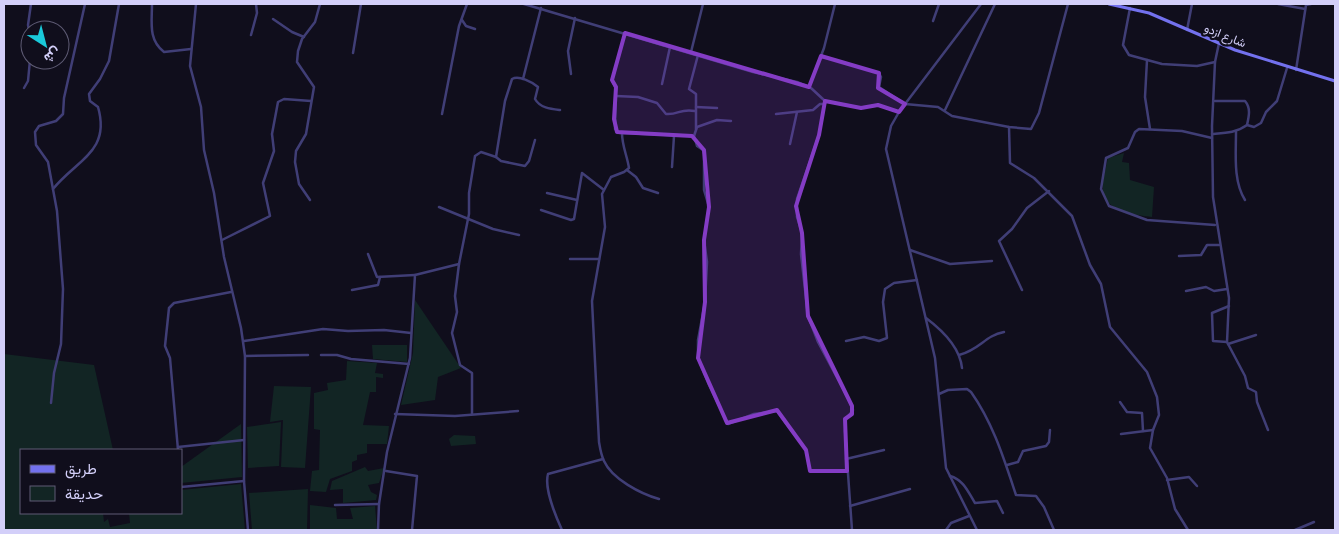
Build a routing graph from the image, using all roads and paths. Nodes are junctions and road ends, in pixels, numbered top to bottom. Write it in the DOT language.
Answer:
graph roads {
  1 [pos="32,4"];
  2 [pos="85,4"];
  3 [pos="119,4"];
  4 [pos="152,4"];
  5 [pos="196,4"];
  6 [pos="256,4"];
  7 [pos="320,4"];
  8 [pos="360,4"];
  9 [pos="466,4"];
  10 [pos="524,4"];
  11 [pos="703,4"];
  12 [pos="835,4"];
  13 [pos="938,4"];
  14 [pos="981,4"];
  15 [pos="995,4"];
  16 [pos="1068,4"];
  17 [pos="1109,4"];
  18 [pos="1192,4"];
  19 [pos="1278,4"];
  20 [pos="1311,4"];
  21 [pos="1305,6"];
  22 [pos="541,8"];
  23 [pos="1130,8"];
  24 [pos="575,18"];
  25 [pos="273,19"];
  26 [pos="29,20"];
  27 [pos="462,20"];
  28 [pos="933,21"];
  29 [pos="475,29"];
  30 [pos="1187,30"];
  31 [pos="625,34"];
  32 [pos="251,35"];
  33 [pos="304,37"];
  34 [pos="1219,43"];
  35 [pos="670,47"];
  36 [pos="191,49"];
  37 [pos="691,52"];
  38 [pos="353,53"];
  39 [pos="698,55"];
  40 [pos="821,56"];
  41 [pos="1146,60"];
  42 [pos="1215,62"];
  43 [pos="1287,68"];
  44 [pos="29,70"];
  45 [pos="1296,70"];
  46 [pos="571,74"];
  47 [pos="523,79"];
  48 [pos="1335,81"];
  49 [pos="662,84"];
  50 [pos="809,87"];
  51 [pos="24,88"];
  52 [pos="616,96"];
  53 [pos="1214,101"];
  54 [pos="311,102"];
  55 [pos="824,103"];
  56 [pos="905,104"];
  57 [pos="717,108"];
  58 [pos="696,109"];
  59 [pos="560,110"];
  60 [pos="945,110"];
  61 [pos="797,112"];
  62 [pos="899,112"];
  63 [pos="442,114"];
  64 [pos="776,114"];
  65 [pos="731,120"];
  66 [pos="1247,125"];
  67 [pos="1009,127"];
  68 [pos="696,129"];
  69 [pos="1150,129"];
  70 [pos="1236,132"];
  71 [pos="622,133"];
  72 [pos="674,136"];
  73 [pos="694,136"];
  74 [pos="1212,136"];
  75 [pos="535,140"];
  76 [pos="790,144"];
  77 [pos="496,157"];
  78 [pos="672,167"];
  79 [pos="627,170"];
  80 [pos="53,189"];
  81 [pos="604,190"];
  82 [pos="1048,191"];
  83 [pos="547,193"];
  84 [pos="658,193"];
  85 [pos="310,200"];
  86 [pos="577,200"];
  87 [pos="1245,200"];
  88 [pos="439,208"];
  89 [pos="541,210"];
  90 [pos="468,219"];
  91 [pos="1215,225"];
  92 [pos="519,235"];
  93 [pos="222,240"];
  94 [pos="1219,245"];
  95 [pos="910,250"];
  96 [pos="368,254"];
  97 [pos="1178,256"];
  98 [pos="570,258"];
  99 [pos="599,259"];
  100 [pos="992,262"];
  101 [pos="459,264"];
  102 [pos="415,275"];
  103 [pos="380,277"];
  104 [pos="917,280"];
  105 [pos="352,290"];
  106 [pos="1022,290"];
  107 [pos="1227,290"];
  108 [pos="1186,291"];
  109 [pos="231,292"];
  110 [pos="1229,306"];
  111 [pos="926,318"];
  112 [pos="1004,332"];
  113 [pos="412,333"];
  114 [pos="1256,335"];
  115 [pos="244,341"];
  116 [pos="846,341"];
  117 [pos="1228,343"];
  118 [pos="308,355"];
  119 [pos="321,355"];
  120 [pos="959,355"];
  121 [pos="245,356"];
  122 [pos="409,364"];
  123 [pos="962,368"];
  124 [pos="939,394"];
  125 [pos="1120,402"];
  126 [pos="51,403"];
  127 [pos="518,411"];
  128 [pos="396,414"];
  129 [pos="472,414"];
  130 [pos="1050,430"];
  131 [pos="1153,430"];
  132 [pos="1268,430"];
  133 [pos="1143,431"];
  134 [pos="1121,434"];
  135 [pos="244,440"];
  136 [pos="178,449"];
  137 [pos="884,450"];
  138 [pos="846,458"];
  139 [pos="602,459"];
  140 [pos="1006,465"];
  141 [pos="386,471"];
  142 [pos="847,471"];
  143 [pos="950,476"];
  144 [pos="1168,480"];
  145 [pos="244,481"];
  146 [pos="1197,486"];
  147 [pos="182,487"];
  148 [pos="910,489"];
  149 [pos="659,499"];
  150 [pos="379,504"];
  151 [pos="335,506"];
  152 [pos="850,506"];
  153 [pos="1002,513"];
  154 [pos="970,516"];
  155 [pos="1314,522"];
  156 [pos="248,530"];
  157 [pos="378,530"];
  158 [pos="412,530"];
  159 [pos="562,530"];
  160 [pos="852,530"];
  161 [pos="946,530"];
  162 [pos="977,530"];
  163 [pos="1054,530"];
  164 [pos="1188,530"];
  165 [pos="1295,530"];
  1 -- 26 [label="street"];
  2 -- 80 [label="street"];
  3 -- 80 [label="street"];
  4 -- 36 [label="street"];
  5 -- 36 [label="street"];
  6 -- 32 [label="street"];
  7 -- 33 [label="street"];
  8 -- 38 [label="street"];
  9 -- 27 [label="street"];
  10 -- 22 [label="street"];
  11 -- 37 [label="street"];
  12 -- 40 [label="street"];
  13 -- 28 [label="street"];
  14 -- 56 [label="street"];
  15 -- 60 [label="street"];
  16 -- 67 [label="street"];
  17 -- 23 [label="street, شارع ازدو"];
  18 -- 30 [label="street"];
  19 -- 21 [label="street"];
  20 -- 21 [label="street"];
  21 -- 45 [label="street"];
  22 -- 24 [label="street"];
  22 -- 47 [label="street"];
  23 -- 30 [label="street, شارع ازدو"];
  23 -- 41 [label="street"];
  24 -- 31 [label="street"];
  24 -- 46 [label="street"];
  25 -- 33 [label="street"];
  27 -- 29 [label="street"];
  27 -- 63 [label="street"];
  30 -- 34 [label="street, شارع ازدو"];
  31 -- 35 [label="street"];
  31 -- 52 [label="street"];
  33 -- 54 [label="street"];
  34 -- 42 [label="street"];
  34 -- 43 [label="street, شارع ازدو"];
  35 -- 37 [label="street"];
  35 -- 49 [label="street"];
  36 -- 93 [label="street"];
  37 -- 39 [label="street"];
  39 -- 50 [label="street"];
  39 -- 58 [label="street"];
  40 -- 50 [label="street"];
  40 -- 56 [label="street"];
  41 -- 42 [label="street"];
  41 -- 69 [label="street"];
  42 -- 53 [label="street"];
  43 -- 45 [label="street, شارع ازدو"];
  43 -- 66 [label="street"];
  44 -- 51 [label="street"];
  45 -- 48 [label="street, شارع ازدو"];
  47 -- 59 [label="street"];
  47 -- 77 [label="street"];
  50 -- 55 [label="street"];
  52 -- 58 [label="street"];
  52 -- 71 [label="street"];
  53 -- 66 [label="street"];
  53 -- 74 [label="street"];
  54 -- 85 [label="street"];
  54 -- 93 [label="street"];
  55 -- 61 [label="street"];
  55 -- 62 [label="street"];
  55 -- 138 [label="street"];
  56 -- 60 [label="street"];
  56 -- 62 [label="street"];
  57 -- 58 [label="street"];
  58 -- 68 [label="street"];
  60 -- 67 [label="street"];
  61 -- 64 [label="street"];
  61 -- 76 [label="street"];
  62 -- 95 [label="street"];
  65 -- 68 [label="street"];
  66 -- 70 [label="street"];
  67 -- 82 [label="street"];
  68 -- 73 [label="street"];
  69 -- 74 [label="street"];
  69 -- 91 [label="street"];
  70 -- 74 [label="street"];
  70 -- 87 [label="street"];
  71 -- 72 [label="street"];
  71 -- 79 [label="street"];
  72 -- 73 [label="street"];
  72 -- 78 [label="street"];
  73 -- 142 [label="street"];
  74 -- 91 [label="street"];
  75 -- 77 [label="street"];
  77 -- 90 [label="street"];
  79 -- 81 [label="street"];
  79 -- 84 [label="street"];
  80 -- 126 [label="street"];
  81 -- 86 [label="street"];
  81 -- 99 [label="street"];
  82 -- 106 [label="street"];
  82 -- 131 [label="street"];
  83 -- 86 [label="street"];
  86 -- 89 [label="street"];
  88 -- 90 [label="street"];
  90 -- 92 [label="street"];
  90 -- 101 [label="street"];
  91 -- 94 [label="street"];
  93 -- 109 [label="street"];
  94 -- 97 [label="street"];
  94 -- 107 [label="street"];
  95 -- 100 [label="street"];
  95 -- 104 [label="street"];
  96 -- 103 [label="street"];
  98 -- 99 [label="street"];
  99 -- 139 [label="street"];
  101 -- 102 [label="street"];
  101 -- 129 [label="street"];
  102 -- 103 [label="street"];
  102 -- 113 [label="street"];
  103 -- 105 [label="street"];
  104 -- 111 [label="street"];
  104 -- 116 [label="street"];
  107 -- 108 [label="street"];
  107 -- 110 [label="street"];
  109 -- 115 [label="street"];
  109 -- 136 [label="street"];
  110 -- 117 [label="street"];
  110 -- 117 [label="street"];
  111 -- 120 [label="street"];
  111 -- 124 [label="street"];
  112 -- 120 [label="street"];
  113 -- 115 [label="street"];
  113 -- 122 [label="street"];
  114 -- 117 [label="street"];
  115 -- 121 [label="street"];
  117 -- 132 [label="street"];
  118 -- 121 [label="street"];
  119 -- 122 [label="street"];
  120 -- 123 [label="street"];
  121 -- 135 [label="street"];
  122 -- 128 [label="street"];
  124 -- 140 [label="street"];
  124 -- 143 [label="street"];
  125 -- 133 [label="street"];
  127 -- 129 [label="street"];
  128 -- 129 [label="street"];
  128 -- 141 [label="street"];
  130 -- 140 [label="street"];
  131 -- 133 [label="street"];
  131 -- 144 [label="street"];
  133 -- 134 [label="street"];
  135 -- 136 [label="street"];
  135 -- 145 [label="street"];
  137 -- 138 [label="street"];
  138 -- 142 [label="street"];
  139 -- 149 [label="street"];
  139 -- 159 [label="street"];
  140 -- 163 [label="street"];
  141 -- 150 [label="street"];
  141 -- 158 [label="street"];
  142 -- 152 [label="street"];
  143 -- 153 [label="street"];
  143 -- 154 [label="street"];
  144 -- 146 [label="street"];
  144 -- 164 [label="street"];
  145 -- 147 [label="street"];
  145 -- 156 [label="street"];
  148 -- 152 [label="street"];
  150 -- 151 [label="street"];
  150 -- 157 [label="street"];
  152 -- 160 [label="street"];
  154 -- 161 [label="street"];
  154 -- 162 [label="street"];
  155 -- 165 [label="street"];
}
